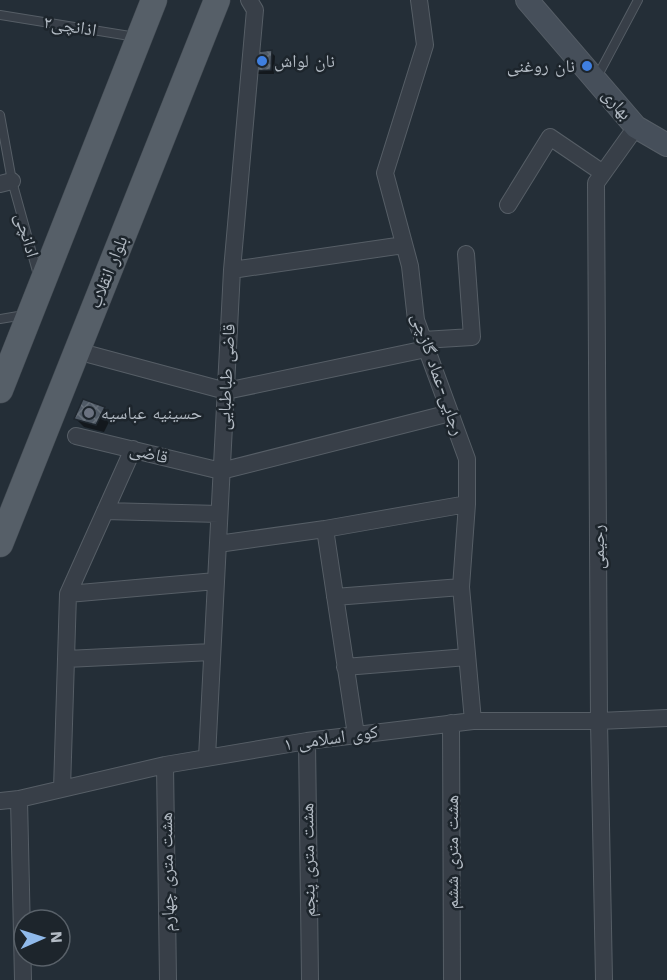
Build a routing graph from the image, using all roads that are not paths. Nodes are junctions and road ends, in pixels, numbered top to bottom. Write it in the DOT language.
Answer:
graph roads {
  1 [pos="154,0"];
  2 [pos="217,0"];
  3 [pos="249,0"];
  4 [pos="419,0"];
  5 [pos="527,0"];
  6 [pos="638,0"];
  7 [pos="0,15"];
  8 [pos="139,38"];
  9 [pos="595,79"];
  10 [pos="0,115"];
  11 [pos="636,127"];
  12 [pos="667,145"];
  13 [pos="3,148"];
  14 [pos="603,173"];
  15 [pos="6,183"];
  16 [pos="508,205"];
  17 [pos="404,245"];
  18 [pos="466,254"];
  19 [pos="232,270"];
  20 [pos="41,285"];
  21 [pos="30,314"];
  22 [pos="0,319"];
  23 [pos="425,344"];
  24 [pos="77,351"];
  25 [pos="0,390"];
  26 [pos="226,392"];
  27 [pos="450,413"];
  28 [pos="76,436"];
  29 [pos="133,449"];
  30 [pos="221,471"];
  31 [pos="468,504"];
  32 [pos="105,511"];
  33 [pos="219,514"];
  34 [pos="325,529"];
  35 [pos="0,544"];
  36 [pos="218,544"];
  37 [pos="216,581"];
  38 [pos="461,587"];
  39 [pos="68,594"];
  40 [pos="335,597"];
  41 [pos="212,652"];
  42 [pos="467,657"];
  43 [pos="66,659"];
  44 [pos="345,667"];
  45 [pos="667,718"];
  46 [pos="473,721"];
  47 [pos="599,721"];
  48 [pos="451,723"];
  49 [pos="356,735"];
  50 [pos="307,741"];
  51 [pos="207,757"];
  52 [pos="165,765"];
  53 [pos="62,789"];
  54 [pos="5,798"];
  55 [pos="23,980"];
  56 [pos="168,980"];
  57 [pos="310,980"];
  58 [pos="452,980"];
  59 [pos="604,980"];
  1 -- 8 [label="main road"];
  2 -- 24 [label="main road, بلوار انقلاب"];
  3 -- 19 [label="street, قاضی طباطبایی"];
  4 -- 17 [label="street, رجایی-عماد گازچی"];
  5 -- 9 [label="street, بهاری"];
  6 -- 9 [label="lane"];
  7 -- 8 [label="lane, اذانچی۲"];
  8 -- 20 [label="main road"];
  9 -- 11 [label="street, بهاری"];
  10 -- 13 [label="lane, ادانچی"];
  11 -- 12 [label="street, بهاری"];
  11 -- 14 [label="street, رحیمی"];
  13 -- 15 [label="lane, ادانچی"];
  14 -- 16 [label="street"];
  14 -- 47 [label="street, رحیمی"];
  15 -- 20 [label="lane, ادانچی"];
  17 -- 19 [label="street"];
  17 -- 23 [label="street, رجایی-عماد گازچی"];
  18 -- 23 [label="street"];
  19 -- 26 [label="street, قاضی طباطبایی"];
  20 -- 21 [label="main road"];
  21 -- 22 [label="lane"];
  21 -- 25 [label="main road"];
  23 -- 26 [label="street"];
  23 -- 27 [label="street, رجایی-عماد گازچی"];
  24 -- 26 [label="street"];
  24 -- 35 [label="main road, بلوار انقلاب"];
  26 -- 30 [label="street, قاضی طباطبایی"];
  27 -- 30 [label="street"];
  27 -- 31 [label="street, رجایی-عماد گازچی"];
  28 -- 29 [label="street, قاضی"];
  29 -- 30 [label="street, قاضی"];
  29 -- 32 [label="street"];
  30 -- 33 [label="street, قاضی طباطبایی"];
  31 -- 34 [label="street"];
  31 -- 38 [label="street, رجایی-عماد گازچی"];
  32 -- 33 [label="street"];
  32 -- 39 [label="street"];
  33 -- 36 [label="street, قاضی طباطبایی"];
  34 -- 36 [label="street"];
  34 -- 40 [label="street"];
  36 -- 37 [label="street, قاضی طباطبایی"];
  37 -- 39 [label="street"];
  37 -- 41 [label="street, قاضی طباطبایی"];
  38 -- 40 [label="street"];
  38 -- 42 [label="street, رجایی-عماد گازچی"];
  39 -- 43 [label="street"];
  40 -- 44 [label="street"];
  41 -- 43 [label="street"];
  41 -- 51 [label="street, قاضی طباطبایی"];
  42 -- 44 [label="street"];
  42 -- 46 [label="street, رجایی-عماد گازچی"];
  43 -- 53 [label="street"];
  44 -- 49 [label="street"];
  45 -- 47 [label="street, کوی اسلامی ۱"];
  46 -- 47 [label="street, کوی اسلامی ۱"];
  46 -- 48 [label="street, کوی اسلامی ۱"];
  47 -- 59 [label="street, رحیمی"];
  48 -- 49 [label="street, کوی اسلامی ۱"];
  48 -- 58 [label="street, هشت متری ششم"];
  49 -- 50 [label="street, کوی اسلامی ۱"];
  50 -- 51 [label="street, کوی اسلامی ۱"];
  50 -- 57 [label="street, هشت متری پنجم"];
  51 -- 52 [label="street, کوی اسلامی ۱"];
  52 -- 53 [label="street, کوی اسلامی ۱"];
  52 -- 56 [label="street, هشت متری چهارم"];
  53 -- 54 [label="street, کوی اسلامی ۱"];
  54 -- 55 [label="street"];
}
